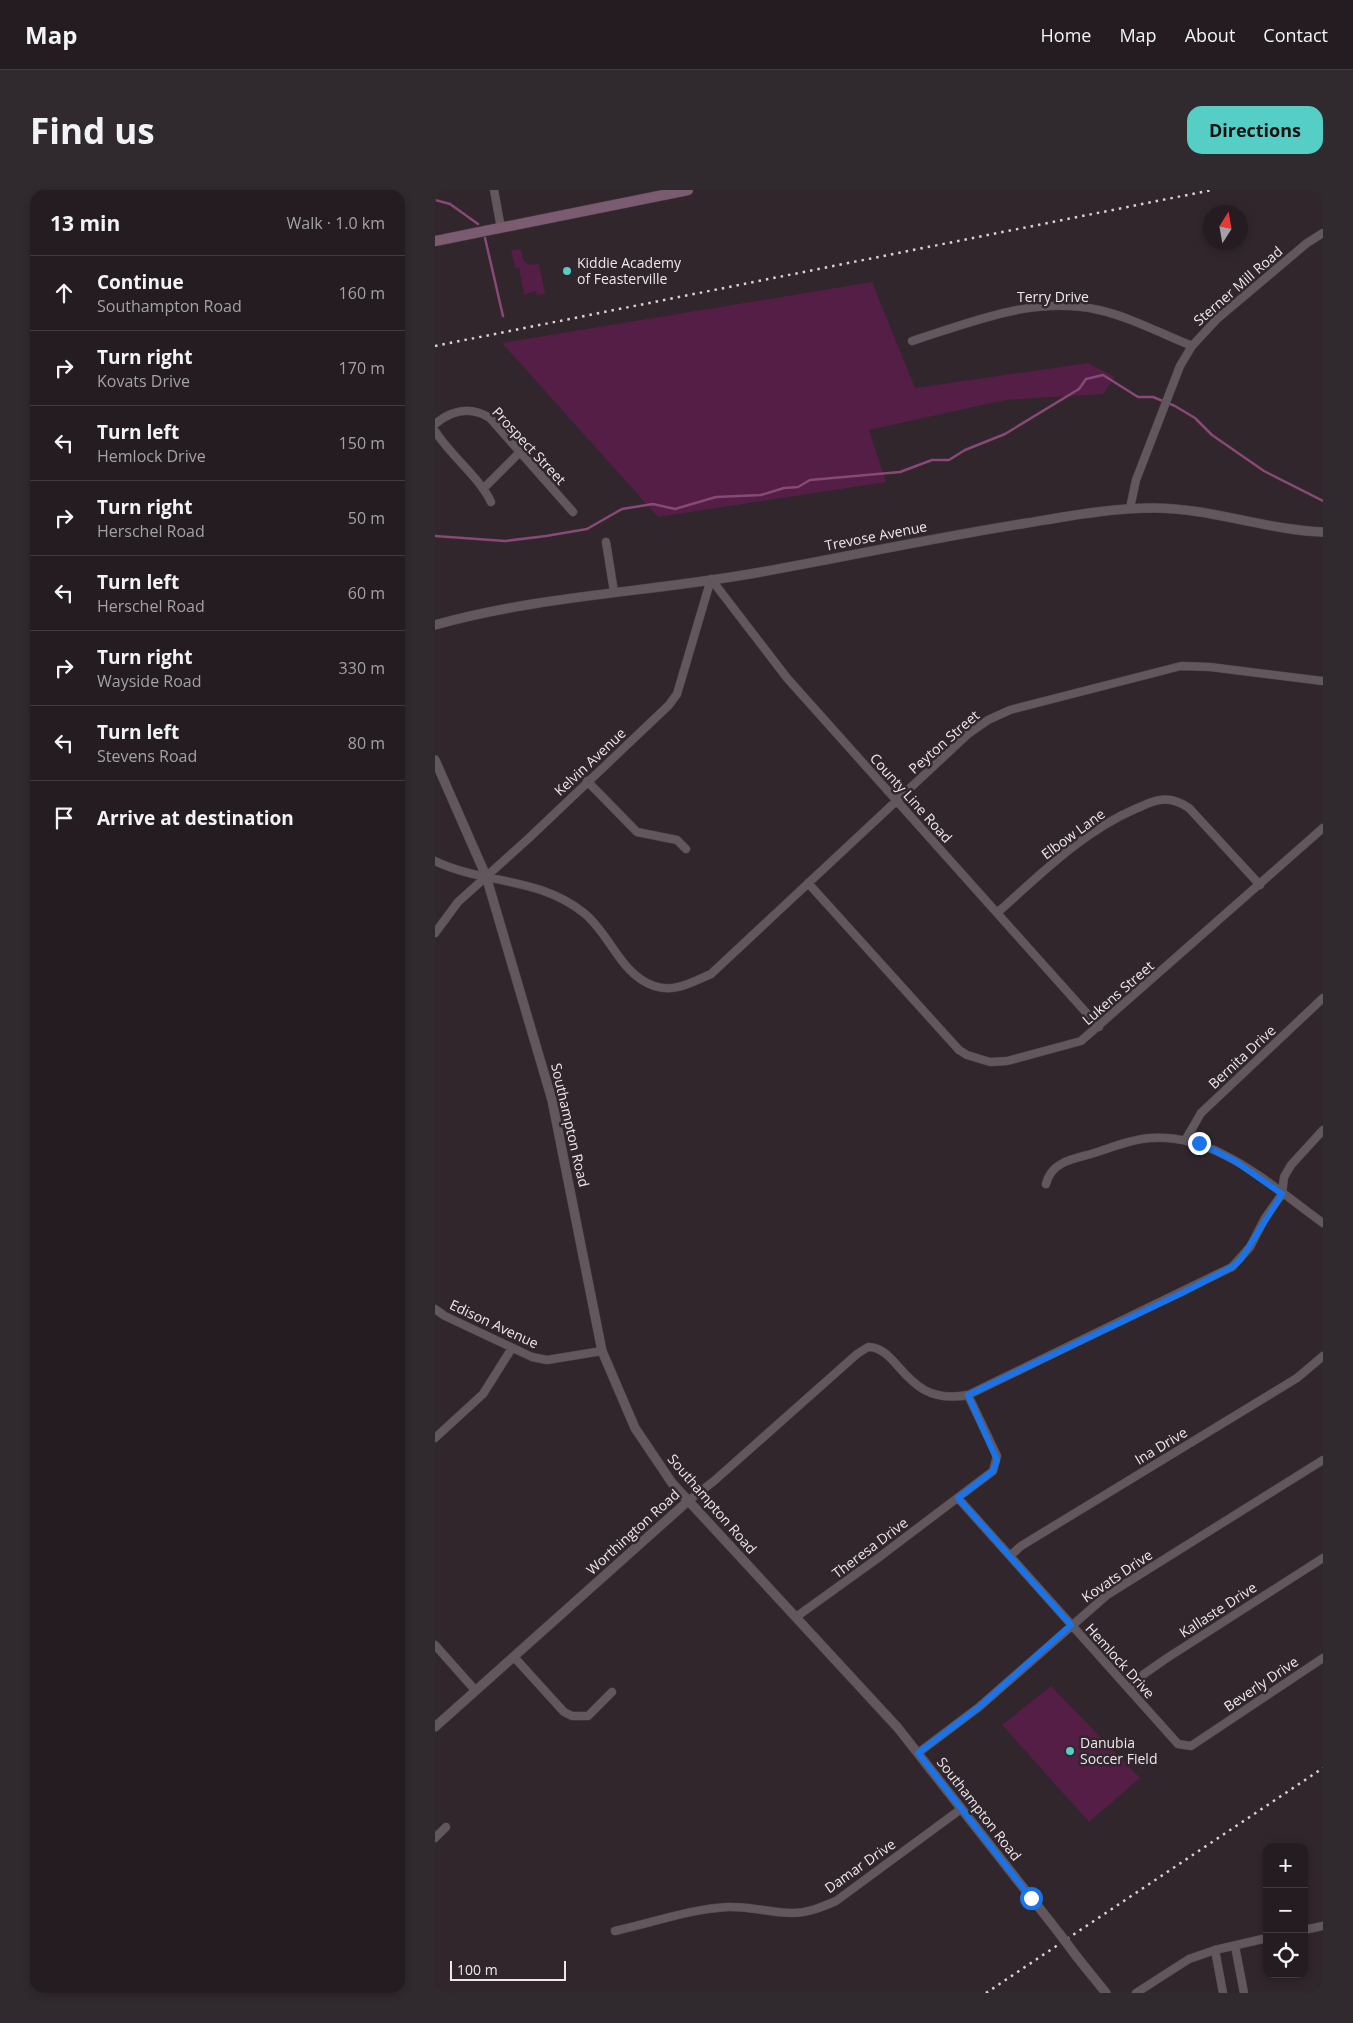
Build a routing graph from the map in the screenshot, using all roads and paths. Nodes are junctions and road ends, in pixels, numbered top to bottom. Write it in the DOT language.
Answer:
graph roads {
  1 [pos="494,190"];
  2 [pos="689,190"];
  3 [pos="501,228"];
  4 [pos="1323,233"];
  5 [pos="435,241"];
  6 [pos="912,341"];
  7 [pos="1192,346"];
  8 [pos="435,424"];
  9 [pos="435,431"];
  10 [pos="520,452"];
  11 [pos="483,490"];
  12 [pos="491,502"];
  13 [pos="1130,508"];
  14 [pos="573,512"];
  15 [pos="1323,532"];
  16 [pos="605,542"];
  17 [pos="711,579"];
  18 [pos="615,592"];
  19 [pos="435,625"];
  20 [pos="1323,681"];
  21 [pos="435,760"];
  22 [pos="587,781"];
  23 [pos="897,801"];
  24 [pos="1323,828"];
  25 [pos="686,849"];
  26 [pos="435,861"];
  27 [pos="487,876"];
  28 [pos="808,883"];
  29 [pos="1260,885"];
  30 [pos="997,912"];
  31 [pos="435,932"];
  32 [pos="1323,998"];
  33 [pos="1099,1027"];
  34 [pos="1323,1130"];
  35 [pos="1186,1139"];
  36 [pos="1046,1184"];
  37 [pos="1282,1194"];
  38 [pos="1323,1223"];
  39 [pos="435,1309"];
  40 [pos="512,1348"];
  41 [pos="602,1351"];
  42 [pos="1323,1356"];
  43 [pos="968,1395"];
  44 [pos="435,1438"];
  45 [pos="1323,1460"];
  46 [pos="958,1498"];
  47 [pos="688,1501"];
  48 [pos="1010,1556"];
  49 [pos="1323,1558"];
  50 [pos="796,1617"];
  51 [pos="1071,1625"];
  52 [pos="435,1645"];
  53 [pos="514,1657"];
  54 [pos="1323,1658"];
  55 [pos="1130,1689"];
  56 [pos="475,1690"];
  57 [pos="612,1692"];
  58 [pos="435,1727"];
  59 [pos="1213,1731"];
  60 [pos="918,1753"];
  61 [pos="961,1809"];
  62 [pos="446,1827"];
  63 [pos="435,1838"];
  64 [pos="1323,1926"];
  65 [pos="1308,1929"];
  66 [pos="615,1931"];
  67 [pos="1263,1939"];
  68 [pos="1235,1946"];
  69 [pos="1215,1950"];
  70 [pos="1106,1993"];
  71 [pos="1136,1993"];
  72 [pos="1223,1993"];
  73 [pos="1244,1993"];
  1 -- 3 [label="street"];
  2 -- 3 [label="main road"];
  3 -- 5 [label="main road"];
  4 -- 7 [label="street, Sterner Mill Road"];
  6 -- 7 [label="street, Terry Drive"];
  7 -- 13 [label="street, Sterner Mill Road"];
  8 -- 10 [label="street, Prospect Street"];
  9 -- 11 [label="street"];
  10 -- 11 [label="street"];
  10 -- 14 [label="street, Prospect Street"];
  11 -- 12 [label="street"];
  13 -- 15 [label="street, Trevose Avenue"];
  13 -- 17 [label="street, Trevose Avenue"];
  16 -- 18 [label="street"];
  17 -- 18 [label="street, Trevose Avenue"];
  17 -- 22 [label="street, Kelvin Avenue"];
  17 -- 23 [label="street, County Line Road"];
  18 -- 19 [label="street, Trevose Avenue"];
  20 -- 23 [label="street, Peyton Street"];
  21 -- 27 [label="street, Southampton Road"];
  22 -- 25 [label="street"];
  22 -- 27 [label="street, Kelvin Avenue"];
  23 -- 28 [label="street, Peyton Street"];
  23 -- 30 [label="street, County Line Road"];
  24 -- 29 [label="street, Lukens Street"];
  26 -- 27 [label="street"];
  27 -- 28 [label="street, Peyton Street"];
  27 -- 31 [label="street, Kelvin Avenue"];
  27 -- 41 [label="street, Southampton Road"];
  28 -- 33 [label="street, Lukens Street"];
  29 -- 30 [label="street, Elbow Lane"];
  29 -- 33 [label="street, Lukens Street"];
  30 -- 33 [label="street, County Line Road"];
  32 -- 35 [label="street, Bernita Drive"];
  34 -- 37 [label="street"];
  35 -- 36 [label="street"];
  35 -- 37 [label="street"];
  37 -- 38 [label="street"];
  37 -- 43 [label="street"];
  39 -- 40 [label="street, Edison Avenue"];
  40 -- 41 [label="street, Edison Avenue"];
  40 -- 44 [label="street"];
  41 -- 47 [label="street, Southampton Road"];
  42 -- 48 [label="street, Ina Drive"];
  43 -- 46 [label="street, Theresa Drive"];
  43 -- 47 [label="street, Worthington Road"];
  45 -- 51 [label="street, Kovats Drive"];
  46 -- 48 [label="street, Hemlock Drive"];
  46 -- 50 [label="street, Theresa Drive"];
  47 -- 50 [label="street, Southampton Road"];
  47 -- 53 [label="street, Worthington Road"];
  48 -- 51 [label="street, Hemlock Drive"];
  49 -- 55 [label="street, Kallaste Drive"];
  50 -- 60 [label="street, Southampton Road"];
  51 -- 55 [label="street, Hemlock Drive"];
  51 -- 60 [label="street, Kovats Drive"];
  52 -- 56 [label="street"];
  53 -- 56 [label="street, Worthington Road"];
  53 -- 57 [label="street"];
  54 -- 59 [label="street, Beverly Drive"];
  55 -- 59 [label="street, Hemlock Drive"];
  56 -- 58 [label="street, Worthington Road"];
  60 -- 61 [label="street, Southampton Road"];
  61 -- 66 [label="street, Damar Drive"];
  61 -- 70 [label="street, Southampton Road, bridge"];
  62 -- 63 [label="street"];
  64 -- 65 [label="street"];
  67 -- 68 [label="street"];
  68 -- 69 [label="street"];
  68 -- 73 [label="street"];
  69 -- 71 [label="street"];
  69 -- 72 [label="street"];
}
